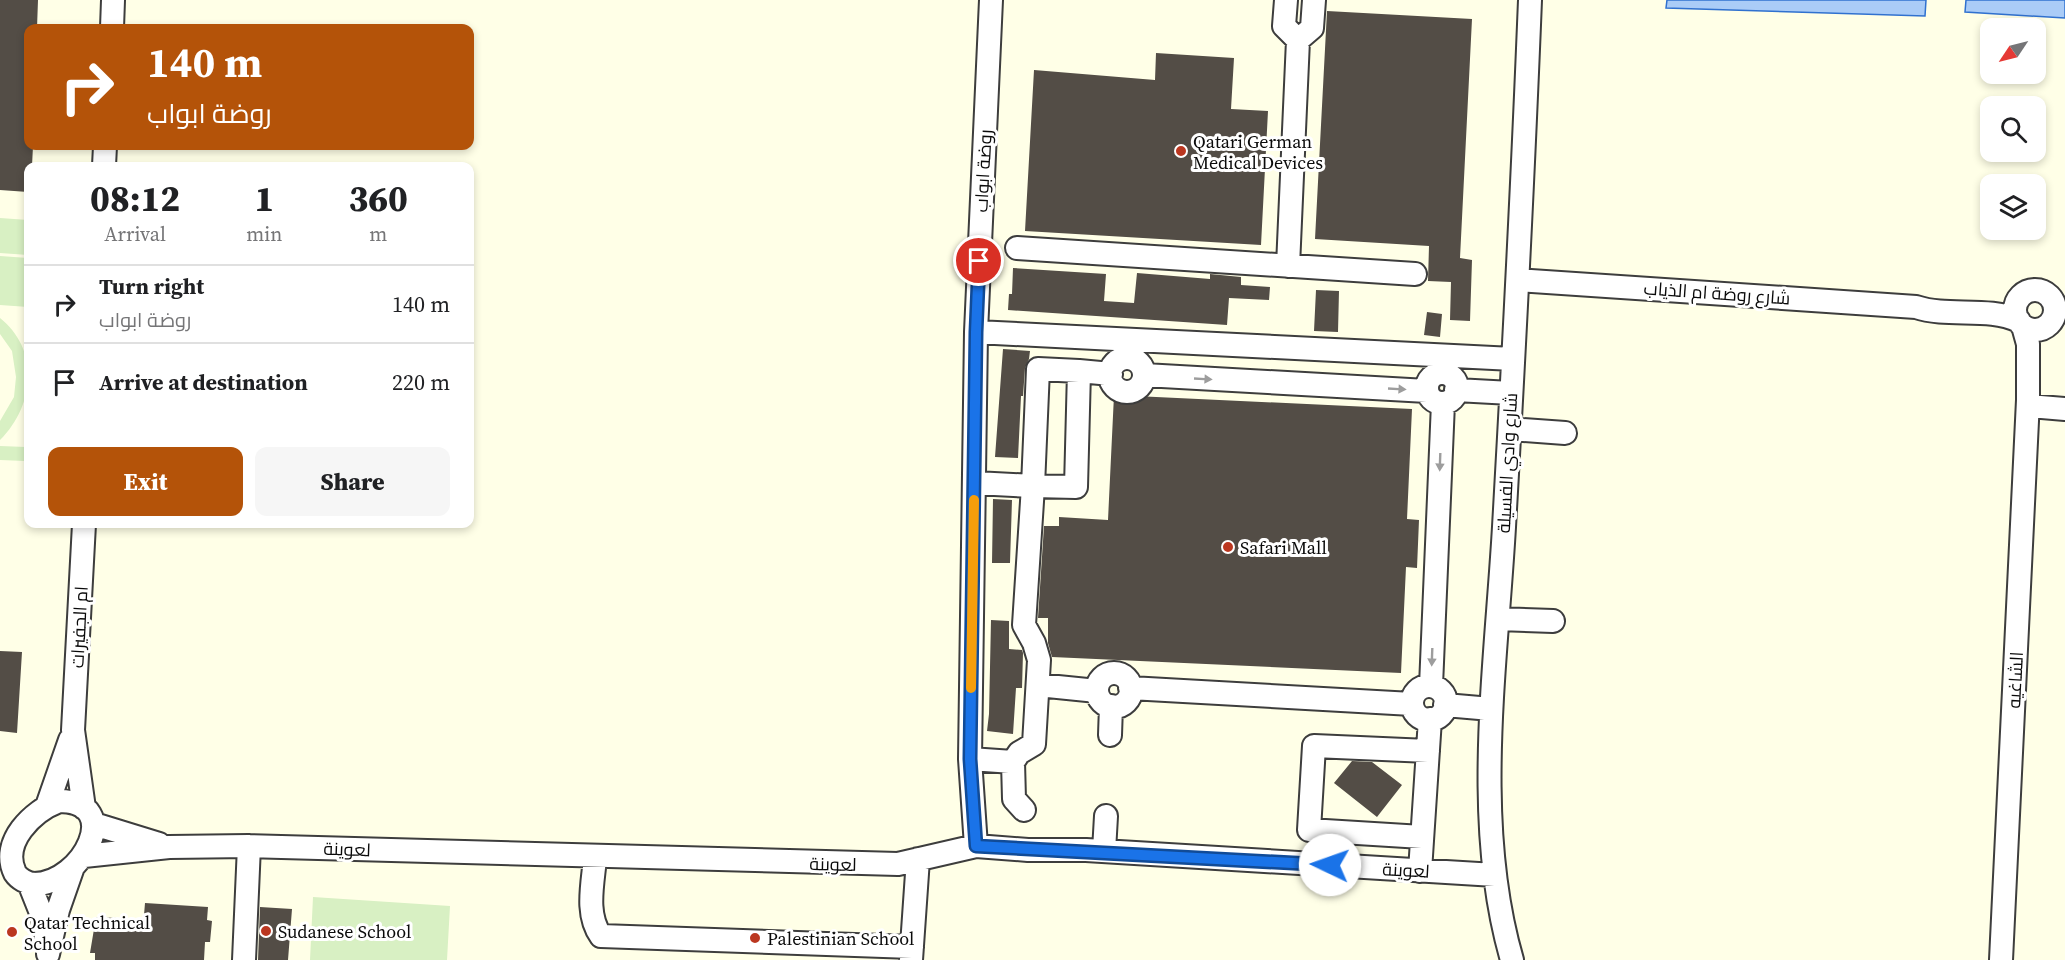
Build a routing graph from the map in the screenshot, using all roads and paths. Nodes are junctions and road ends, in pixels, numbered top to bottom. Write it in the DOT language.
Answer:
graph roads {
  1 [pos="113,0"];
  2 [pos="991,0"];
  3 [pos="1286,0"];
  4 [pos="1314,0"];
  5 [pos="1530,0"];
  6 [pos="112,24"];
  7 [pos="1298,40"];
  8 [pos="1017,248"];
  9 [pos="1288,266"];
  10 [pos="1415,274"];
  11 [pos="1518,280"];
  12 [pos="2055,295"];
  13 [pos="2021,296"];
  14 [pos="1916,307"];
  15 [pos="2056,318"];
  16 [pos="2021,323"];
  17 [pos="976,332"];
  18 [pos="1122,357"];
  19 [pos="1512,359"];
  20 [pos="1079,371"];
  21 [pos="1144,375"];
  22 [pos="1442,382"];
  23 [pos="1511,393"];
  24 [pos="2028,403"];
  25 [pos="2065,409"];
  26 [pos="1510,429"];
  27 [pos="1565,433"];
  28 [pos="975,483"];
  29 [pos="1033,486"];
  30 [pos="84,528"];
  31 [pos="1498,619"];
  32 [pos="1553,621"];
  33 [pos="1038,685"];
  34 [pos="1431,686"];
  35 [pos="1104,699"];
  36 [pos="1412,704"];
  37 [pos="1491,709"];
  38 [pos="1438,712"];
  39 [pos="73,730"];
  40 [pos="1110,735"];
  41 [pos="1428,751"];
  42 [pos="970,759"];
  43 [pos="1013,762"];
  44 [pos="47,806"];
  45 [pos="1024,810"];
  46 [pos="89,816"];
  47 [pos="1106,816"];
  48 [pos="1422,837"];
  49 [pos="7,841"];
  50 [pos="249,846"];
  51 [pos="976,846"];
  52 [pos="169,847"];
  53 [pos="1104,851"];
  54 [pos="595,858"];
  55 [pos="918,859"];
  56 [pos="78,861"];
  57 [pos="1420,871"];
  58 [pos="1495,875"];
  59 [pos="16,876"];
  60 [pos="1502,925"];
  61 [pos="912,954"];
  62 [pos="48,957"];
  63 [pos="244,960"];
  64 [pos="1500,960"];
  65 [pos="1512,960"];
  66 [pos="2001,960"];
  1 -- 6 [label="street"];
  2 -- 17 [label="street, روضة ابواب"];
  3 -- 7 [label="street"];
  4 -- 7 [label="street"];
  5 -- 11 [label="street, شارع وادي الفسيلة"];
  7 -- 9 [label="street"];
  8 -- 9 [label="street"];
  9 -- 10 [label="street"];
  11 -- 14 [label="street, شارع روضة ام الذياب"];
  11 -- 19 [label="street, شارع وادي الفسيلة"];
  12 -- 13 [label="street"];
  12 -- 15 [label="street"];
  13 -- 14 [label="street, شارع روضة ام الذياب"];
  13 -- 16 [label="street"];
  14 -- 16 [label="street, شارع روضة ام الذياب"];
  15 -- 16 [label="street"];
  15 -- 24 [label="street, الشاغيه"];
  16 -- 24 [label="street, الشاغيه"];
  17 -- 18 [label="street"];
  17 -- 28 [label="street, روضة ابواب"];
  18 -- 20 [label="street"];
  18 -- 21 [label="street"];
  18 -- 21 [label="street"];
  18 -- 22 [label="street"];
  19 -- 22 [label="street"];
  19 -- 23 [label="street, شارع وادي الفسيلة"];
  20 -- 29 [label="street"];
  20 -- 29 [label="street"];
  21 -- 22 [label="street, one-way"];
  22 -- 23 [label="street"];
  22 -- 34 [label="street, one-way"];
  23 -- 26 [label="street, شارع وادي الفسيلة"];
  24 -- 25 [label="street"];
  24 -- 66 [label="street, الشاغيه"];
  26 -- 27 [label="street"];
  26 -- 31 [label="street, شارع وادي الفسيلة"];
  28 -- 29 [label="street"];
  28 -- 42 [label="street, روضة ابواب"];
  29 -- 33 [label="street"];
  30 -- 39 [label="street, ام الجفيرات"];
  31 -- 32 [label="street"];
  31 -- 37 [label="street, شارع وادي الفسيلة"];
  33 -- 35 [label="street"];
  33 -- 43 [label="street"];
  34 -- 36 [label="street"];
  34 -- 38 [label="street"];
  35 -- 36 [label="street"];
  35 -- 40 [label="street"];
  36 -- 38 [label="street"];
  37 -- 38 [label="street"];
  37 -- 58 [label="street, شارع وادي الفسيلة"];
  38 -- 41 [label="street"];
  39 -- 44 [label="street, ام الجفيرات"];
  39 -- 46 [label="street, ام الجفيرات"];
  41 -- 48 [label="street"];
  41 -- 48 [label="street"];
  42 -- 43 [label="street"];
  42 -- 51 [label="street, روضة ابواب"];
  43 -- 45 [label="street"];
  44 -- 46 [label="street"];
  44 -- 49 [label="street"];
  46 -- 52 [label="street, لعوينة"];
  46 -- 56 [label="street"];
  47 -- 53 [label="street"];
  48 -- 57 [label="street"];
  49 -- 59 [label="street"];
  50 -- 52 [label="street, لعوينة"];
  50 -- 54 [label="street, لعوينة"];
  50 -- 63 [label="street"];
  51 -- 53 [label="street, لعوينة"];
  51 -- 55 [label="street, لعوينة"];
  52 -- 56 [label="street, لعوينة"];
  53 -- 57 [label="street, لعوينة"];
  54 -- 55 [label="street, لعوينة"];
  54 -- 61 [label="street"];
  55 -- 61 [label="street"];
  56 -- 59 [label="street"];
  56 -- 62 [label="street"];
  57 -- 58 [label="street, لعوينة"];
  58 -- 60 [label="street, شارع وادي الفسيلة"];
  59 -- 62 [label="street"];
  60 -- 64 [label="street, شارع وادي الفسيلة"];
  60 -- 65 [label="street, شارع وادي الفسيلة"];
}
